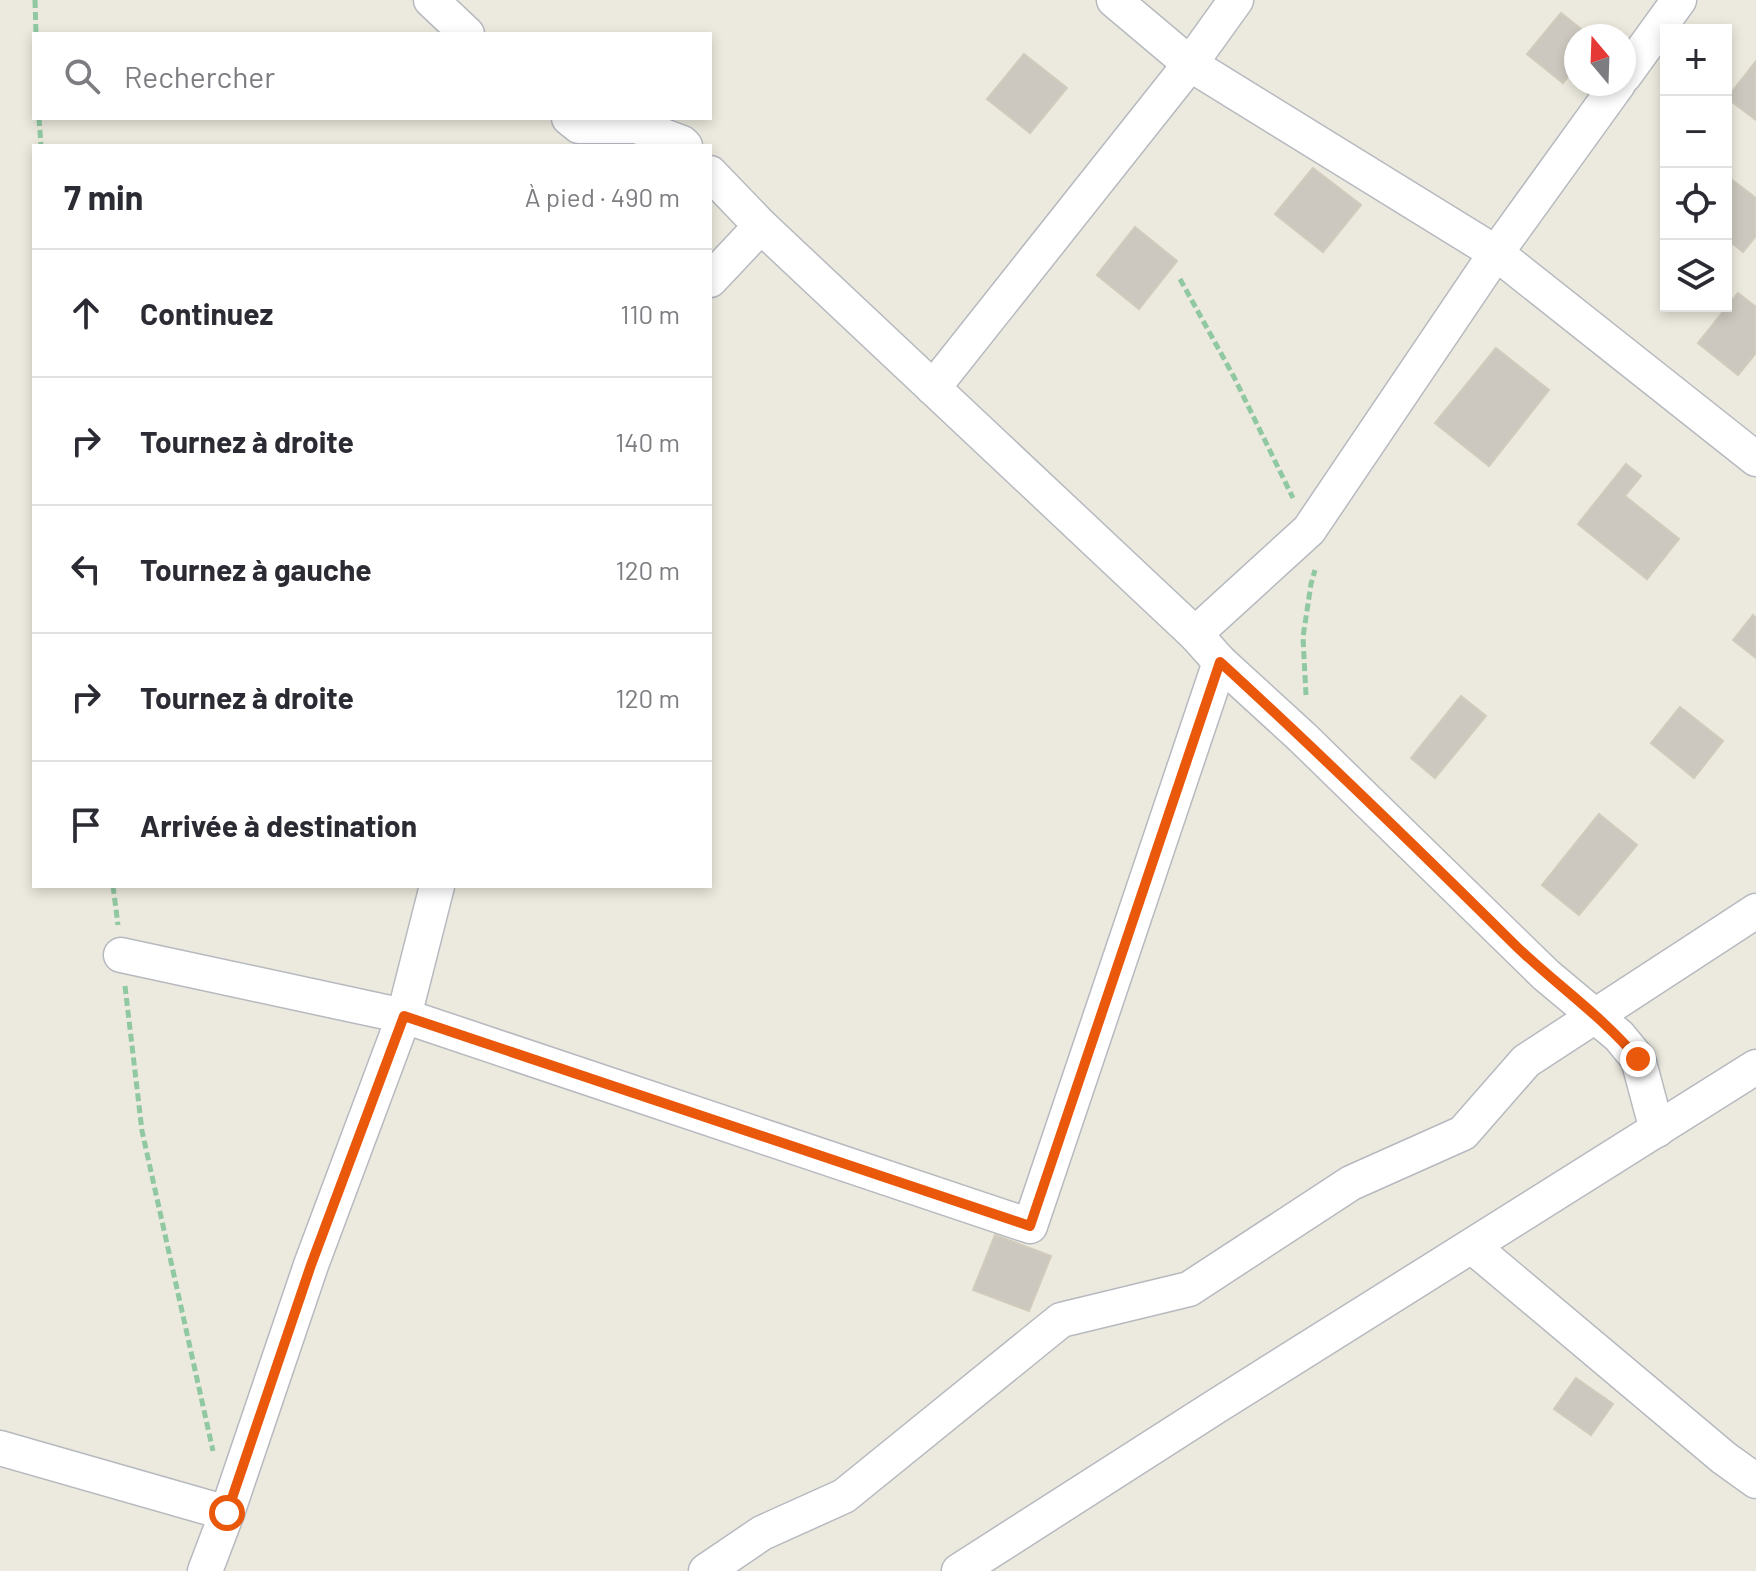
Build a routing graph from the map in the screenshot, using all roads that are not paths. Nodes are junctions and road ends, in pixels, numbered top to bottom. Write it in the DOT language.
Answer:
graph roads {
  1 [pos="431,0"];
  2 [pos="1114,0"];
  3 [pos="1236,0"];
  4 [pos="1679,0"];
  5 [pos="465,32"];
  6 [pos="1636,59"];
  7 [pos="1190,64"];
  8 [pos="1609,96"];
  9 [pos="572,120"];
  10 [pos="683,144"];
  11 [pos="712,175"];
  12 [pos="761,226"];
  13 [pos="1496,253"];
  14 [pos="712,278"];
  15 [pos="933,388"];
  16 [pos="1756,459"];
  17 [pos="1195,634"];
  18 [pos="1220,662"];
  19 [pos="436,888"];
  20 [pos="1756,911"];
  21 [pos="121,955"];
  22 [pos="404,1016"];
  23 [pos="1595,1017"];
  24 [pos="1756,1067"];
  25 [pos="1657,1130"];
  26 [pos="1473,1247"];
  27 [pos="0,1448"];
  28 [pos="1756,1481"];
  29 [pos="227,1513"];
  30 [pos="205,1571"];
  31 [pos="706,1571"];
  32 [pos="959,1571"];
  1 -- 5 [label="street"];
  2 -- 7 [label="street"];
  3 -- 7 [label="street"];
  4 -- 6 [label="street"];
  7 -- 13 [label="street"];
  7 -- 15 [label="street"];
  8 -- 13 [label="street"];
  9 -- 10 [label="street"];
  11 -- 12 [label="street"];
  12 -- 14 [label="street"];
  12 -- 15 [label="street"];
  13 -- 16 [label="street"];
  13 -- 17 [label="street"];
  15 -- 17 [label="street"];
  17 -- 18 [label="street"];
  18 -- 22 [label="street"];
  18 -- 23 [label="street"];
  19 -- 22 [label="street"];
  20 -- 23 [label="street"];
  21 -- 22 [label="street"];
  22 -- 29 [label="street"];
  23 -- 25 [label="street"];
  23 -- 31 [label="street"];
  24 -- 25 [label="street"];
  25 -- 26 [label="street"];
  26 -- 28 [label="street"];
  26 -- 32 [label="street"];
  27 -- 29 [label="street"];
  29 -- 30 [label="street"];
}
